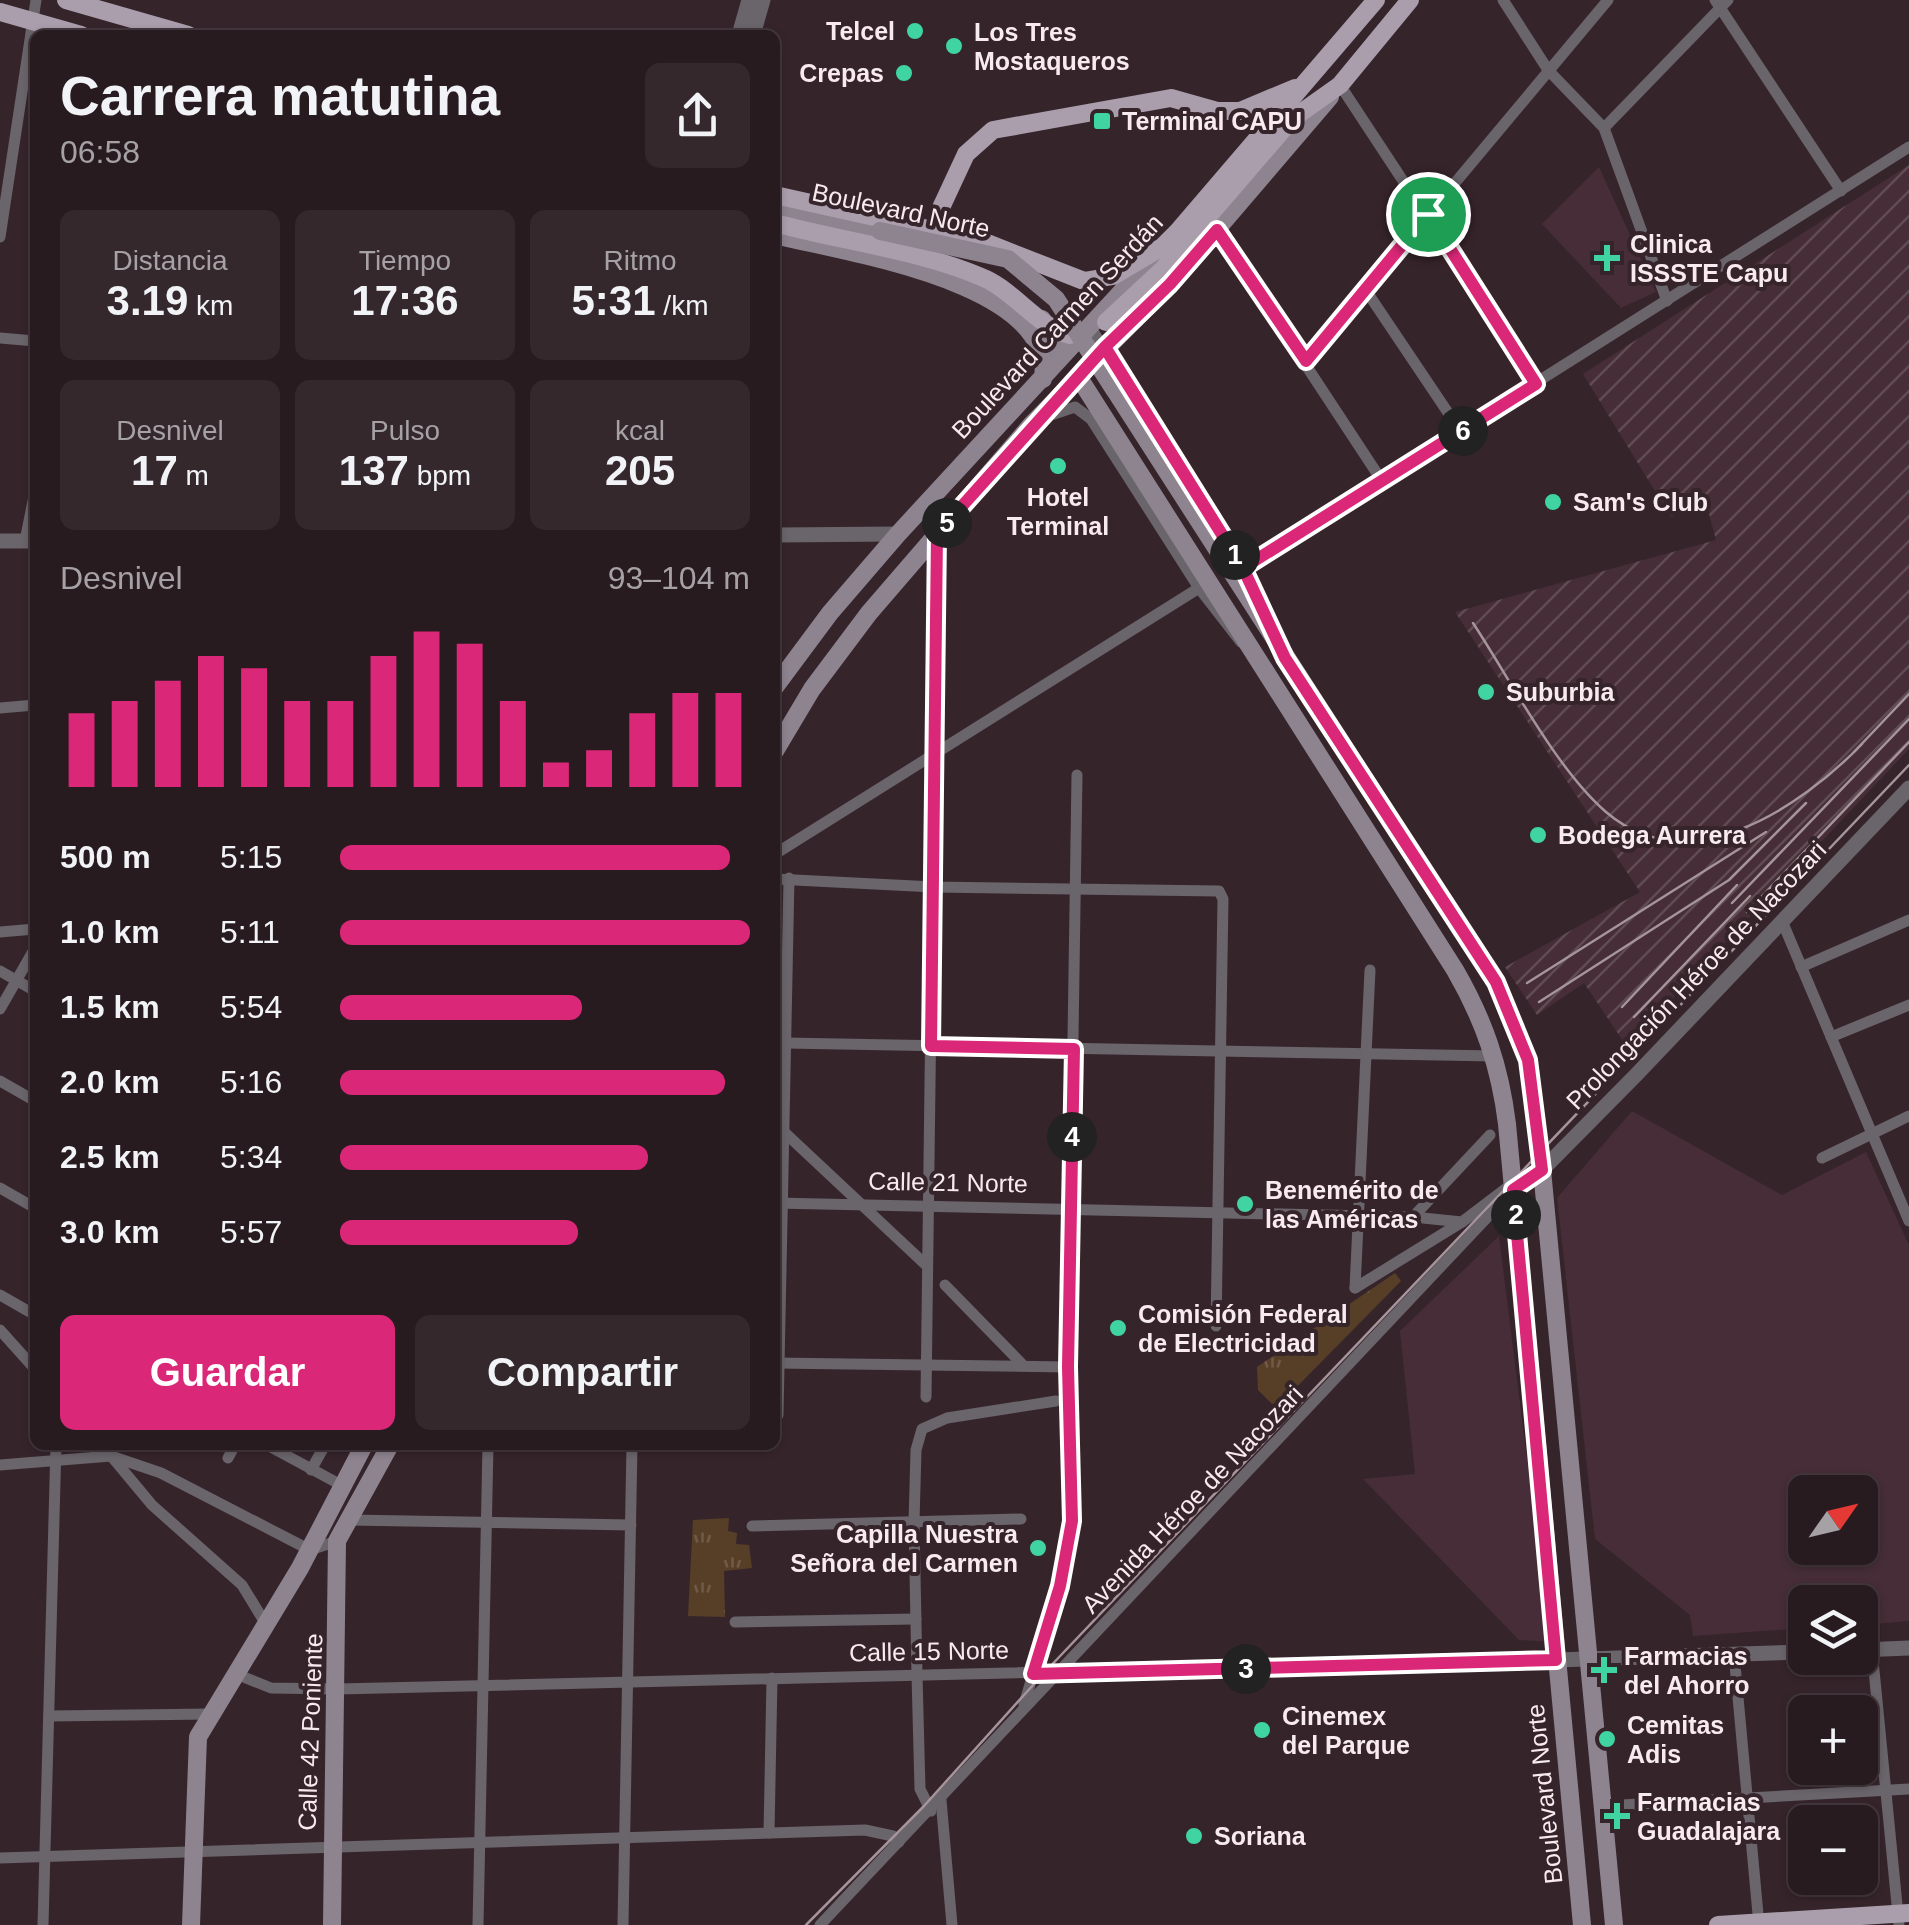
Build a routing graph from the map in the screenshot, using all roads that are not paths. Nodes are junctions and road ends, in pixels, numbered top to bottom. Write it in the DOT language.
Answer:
graph roads {
  1 [pos="36,0"];
  2 [pos="66,0"];
  3 [pos="748,0"];
  4 [pos="763,0"];
  5 [pos="1376,0"];
  6 [pos="1502,0"];
  7 [pos="1608,0"];
  8 [pos="1403,2"];
  9 [pos="1721,3"];
  10 [pos="0,12"];
  11 [pos="33,21"];
  12 [pos="32,30"];
  13 [pos="64,30"];
  14 [pos="171,30"];
  15 [pos="739,30"];
  16 [pos="754,30"];
  17 [pos="30,41"];
  18 [pos="1548,70"];
  19 [pos="1304,82"];
  20 [pos="1340,85"];
  21 [pos="1604,128"];
  22 [pos="1909,148"];
  23 [pos="1840,191"];
  24 [pos="780,196"];
  25 [pos="780,208"];
  26 [pos="938,212"];
  27 [pos="1428,214"];
  28 [pos="780,224"];
  29 [pos="1217,230"];
  30 [pos="0,236"];
  31 [pos="780,236"];
  32 [pos="1162,247"];
  33 [pos="1364,290"];
  34 [pos="1667,301"];
  35 [pos="1099,324"];
  36 [pos="0,338"];
  37 [pos="30,341"];
  38 [pos="1064,341"];
  39 [pos="1105,347"];
  40 [pos="1306,361"];
  41 [pos="1043,379"];
  42 [pos="1082,384"];
  43 [pos="1536,384"];
  44 [pos="1032,424"];
  45 [pos="1461,432"];
  46 [pos="1382,481"];
  47 [pos="898,534"];
  48 [pos="937,534"];
  49 [pos="780,535"];
  50 [pos="0,540"];
  51 [pos="30,541"];
  52 [pos="1238,571"];
  53 [pos="1199,588"];
  54 [pos="1250,650"];
  55 [pos="780,679"];
  56 [pos="30,705"];
  57 [pos="0,708"];
  58 [pos="780,742"];
  59 [pos="935,753"];
  60 [pos="1077,775"];
  61 [pos="1909,788"];
  62 [pos="780,851"];
  63 [pos="782,878"];
  64 [pos="934,887"];
  65 [pos="1075,887"];
  66 [pos="1909,920"];
  67 [pos="1782,921"];
  68 [pos="30,929"];
  69 [pos="0,932"];
  70 [pos="30,957"];
  71 [pos="1801,967"];
  72 [pos="1370,970"];
  73 [pos="0,971"];
  74 [pos="17,980"];
  75 [pos="30,988"];
  76 [pos="1909,1005"];
  77 [pos="0,1008"];
  78 [pos="1831,1037"];
  79 [pos="784,1043"];
  80 [pos="931,1046"];
  81 [pos="1074,1049"];
  82 [pos="1219,1052"];
  83 [pos="1366,1055"];
  84 [pos="1495,1056"];
  85 [pos="0,1081"];
  86 [pos="30,1097"];
  87 [pos="780,1110"];
  88 [pos="1909,1116"];
  89 [pos="780,1128"];
  90 [pos="1490,1135"];
  91 [pos="1870,1135"];
  92 [pos="1822,1158"];
  93 [pos="1523,1181"];
  94 [pos="0,1188"];
  95 [pos="780,1203"];
  96 [pos="926,1204"];
  97 [pos="30,1205"];
  98 [pos="864,1205"];
  99 [pos="1072,1210"];
  100 [pos="1215,1214"];
  101 [pos="1413,1217"];
  102 [pos="1359,1218"];
  103 [pos="1909,1220"];
  104 [pos="1462,1222"];
  105 [pos="926,1266"];
  106 [pos="945,1286"];
  107 [pos="0,1295"];
  108 [pos="30,1312"];
  109 [pos="1216,1326"];
  110 [pos="0,1330"];
  111 [pos="30,1363"];
  112 [pos="780,1363"];
  113 [pos="1022,1364"];
  114 [pos="926,1365"];
  115 [pos="1068,1367"];
  116 [pos="926,1397"];
  117 [pos="1056,1401"];
  118 [pos="106,1450"];
  119 [pos="232,1450"];
  120 [pos="278,1450"];
  121 [pos="322,1450"];
  122 [pos="361,1450"];
  123 [pos="387,1450"];
  124 [pos="488,1450"];
  125 [pos="632,1450"];
  126 [pos="56,1452"];
  127 [pos="111,1456"];
  128 [pos="228,1458"];
  129 [pos="0,1465"];
  130 [pos="311,1470"];
  131 [pos="343,1486"];
  132 [pos="1021,1519"];
  133 [pos="349,1520"];
  134 [pos="487,1522"];
  135 [pos="914,1522"];
  136 [pos="631,1525"];
  137 [pos="752,1526"];
  138 [pos="337,1541"];
  139 [pos="310,1550"];
  140 [pos="338,1566"];
  141 [pos="300,1568"];
  142 [pos="916,1619"];
  143 [pos="735,1622"];
  144 [pos="267,1626"];
  145 [pos="1909,1648"];
  146 [pos="1878,1649"];
  147 [pos="1788,1652"];
  148 [pos="1734,1654"];
  149 [pos="1588,1659"];
  150 [pos="1556,1660"];
  151 [pos="236,1674"];
  152 [pos="1033,1674"];
  153 [pos="1054,1674"];
  154 [pos="917,1675"];
  155 [pos="1870,1675"];
  156 [pos="772,1678"];
  157 [pos="484,1682"];
  158 [pos="628,1682"];
  159 [pos="338,1688"];
  160 [pos="1022,1708"];
  161 [pos="210,1714"];
  162 [pos="49,1716"];
  163 [pos="1909,1789"];
  164 [pos="1886,1792"];
  165 [pos="941,1800"];
  166 [pos="1750,1800"];
  167 [pos="1602,1806"];
  168 [pos="931,1811"];
  169 [pos="768,1832"];
  170 [pos="624,1837"];
  171 [pos="479,1842"];
  172 [pos="899,1842"];
  173 [pos="332,1847"];
  174 [pos="192,1853"];
  175 [pos="0,1858"];
  176 [pos="46,1858"];
  177 [pos="1902,1917"];
  178 [pos="825,1923"];
  179 [pos="1759,1924"];
  180 [pos="43,1925"];
  181 [pos="191,1925"];
  182 [pos="332,1925"];
  183 [pos="478,1925"];
  184 [pos="623,1925"];
  185 [pos="952,1925"];
  186 [pos="1582,1925"];
  187 [pos="1614,1925"];
  188 [pos="1718,1925"];
  1 -- 11 [label="street"];
  2 -- 14 [label="main road"];
  3 -- 15 [label="street"];
  4 -- 16 [label="street"];
  5 -- 19 [label="main road, Boulevard Carmen Serdán"];
  6 -- 18 [label="street"];
  7 -- 18 [label="street"];
  8 -- 20 [label="main road, Boulevard Carmen Serdán"];
  9 -- 21 [label="street"];
  9 -- 23 [label="street"];
  10 -- 11 [label="main road"];
  11 -- 12 [label="street"];
  11 -- 13 [label="main road"];
  17 -- 30 [label="street"];
  18 -- 21 [label="street"];
  18 -- 27 [label="street"];
  19 -- 26 [label="main road"];
  19 -- 32 [label="main road, Boulevard Carmen Serdán"];
  20 -- 27 [label="street"];
  20 -- 29 [label="main road, Boulevard Carmen Serdán"];
  20 -- 35 [label="main road"];
  21 -- 34 [label="street"];
  22 -- 23 [label="street"];
  23 -- 34 [label="street"];
  24 -- 32 [label="main road"];
  25 -- 52 [label="main road, Boulevard Norte, bridge"];
  27 -- 33 [label="street"];
  27 -- 43 [label="street"];
  28 -- 38 [label="main road, Boulevard Norte"];
  29 -- 39 [label="main road, Boulevard Carmen Serdán"];
  29 -- 40 [label="street"];
  31 -- 41 [label="main road"];
  32 -- 35 [label="main road, Boulevard Carmen Serdán"];
  33 -- 40 [label="street"];
  33 -- 45 [label="street"];
  34 -- 43 [label="street"];
  35 -- 39 [label="street, Boulevard Norte"];
  35 -- 41 [label="main road, Boulevard Carmen Serdán"];
  36 -- 37 [label="street"];
  39 -- 44 [label="main road, Boulevard Carmen Serdán"];
  39 -- 52 [label="street, Boulevard Norte"];
  40 -- 46 [label="street"];
  41 -- 47 [label="main road, Boulevard Carmen Serdán"];
  42 -- 54 [label="main road, Boulevard Norte"];
  43 -- 45 [label="street"];
  44 -- 48 [label="main road, Boulevard Carmen Serdán"];
  44 -- 53 [label="street, Boulevard Norte"];
  45 -- 46 [label="street"];
  46 -- 52 [label="street"];
  47 -- 49 [label="street"];
  47 -- 55 [label="main road, Boulevard Carmen Serdán"];
  48 -- 58 [label="main road, Boulevard Carmen Serdán"];
  48 -- 59 [label="street"];
  50 -- 51 [label="street"];
  52 -- 93 [label="main road, Boulevard Norte"];
  53 -- 54 [label="street, Boulevard Norte"];
  53 -- 59 [label="street"];
  54 -- 84 [label="main road, Boulevard Norte"];
  56 -- 57 [label="street"];
  59 -- 62 [label="street"];
  59 -- 64 [label="street"];
  60 -- 65 [label="street"];
  61 -- 67 [label="street, Prolongación Héroe de Nacozari"];
  63 -- 64 [label="street"];
  63 -- 79 [label="street"];
  64 -- 65 [label="street"];
  64 -- 80 [label="street"];
  65 -- 81 [label="street"];
  65 -- 82 [label="street"];
  66 -- 71 [label="street"];
  67 -- 71 [label="street"];
  67 -- 93 [label="street, Prolongación Héroe de Nacozari"];
  68 -- 69 [label="street"];
  70 -- 74 [label="street"];
  71 -- 78 [label="street"];
  72 -- 83 [label="street"];
  73 -- 74 [label="street"];
  74 -- 75 [label="street"];
  74 -- 77 [label="street"];
  76 -- 78 [label="street"];
  78 -- 91 [label="street"];
  79 -- 80 [label="street"];
  79 -- 87 [label="street"];
  80 -- 81 [label="street"];
  80 -- 96 [label="street"];
  81 -- 82 [label="street"];
  81 -- 99 [label="street"];
  82 -- 83 [label="street"];
  82 -- 100 [label="street"];
  83 -- 84 [label="street"];
  83 -- 102 [label="street"];
  84 -- 93 [label="main road, Boulevard Norte"];
  85 -- 86 [label="street"];
  88 -- 91 [label="street"];
  89 -- 98 [label="street"];
  90 -- 101 [label="street"];
  91 -- 92 [label="street"];
  91 -- 103 [label="street"];
  93 -- 104 [label="street"];
  93 -- 149 [label="main road, Boulevard Norte"];
  93 -- 150 [label="main road, Boulevard Norte"];
  93 -- 153 [label="street, Avenida Héroe de Nacozari"];
  94 -- 97 [label="street"];
  95 -- 98 [label="street, Calle 21 Norte"];
  96 -- 98 [label="street, Calle 21 Norte"];
  96 -- 99 [label="street, Calle 21 Norte"];
  96 -- 105 [label="street"];
  98 -- 105 [label="street"];
  99 -- 100 [label="street, Calle 21 Norte"];
  99 -- 115 [label="street"];
  100 -- 102 [label="street, Calle 21 Norte"];
  100 -- 109 [label="street"];
  101 -- 102 [label="street, Calle 21 Norte"];
  101 -- 104 [label="street, Calle 21 Norte"];
  102 -- 104 [label="street"];
  105 -- 114 [label="street"];
  106 -- 113 [label="street"];
  107 -- 108 [label="street"];
  110 -- 111 [label="street"];
  112 -- 114 [label="street"];
  113 -- 114 [label="street"];
  113 -- 115 [label="street"];
  114 -- 116 [label="street"];
  115 -- 152 [label="street"];
  117 -- 135 [label="street"];
  118 -- 127 [label="street"];
  119 -- 128 [label="street"];
  120 -- 130 [label="street"];
  121 -- 130 [label="street"];
  122 -- 131 [label="main road"];
  123 -- 133 [label="main road"];
  124 -- 134 [label="street"];
  125 -- 136 [label="street"];
  126 -- 127 [label="street"];
  126 -- 129 [label="street"];
  126 -- 162 [label="street"];
  127 -- 139 [label="street"];
  127 -- 144 [label="street"];
  130 -- 131 [label="street"];
  131 -- 139 [label="main road"];
  132 -- 135 [label="street"];
  133 -- 134 [label="street"];
  133 -- 138 [label="main road"];
  134 -- 136 [label="street"];
  134 -- 157 [label="street"];
  135 -- 137 [label="street"];
  135 -- 142 [label="street"];
  136 -- 158 [label="street"];
  138 -- 139 [label="street"];
  138 -- 140 [label="main road, Calle 42 Poniente"];
  139 -- 141 [label="main road"];
  140 -- 141 [label="main road"];
  140 -- 159 [label="main road, Calle 42 Poniente"];
  141 -- 144 [label="main road"];
  142 -- 143 [label="street"];
  142 -- 154 [label="street"];
  144 -- 151 [label="main road"];
  145 -- 146 [label="street"];
  147 -- 148 [label="street, Calle 15 Norte"];
  148 -- 149 [label="street, Calle 15 Norte"];
  148 -- 166 [label="street"];
  149 -- 150 [label="street, Calle 15 Norte"];
  149 -- 167 [label="main road, Boulevard Norte"];
  150 -- 153 [label="street, Calle 15 Norte"];
  150 -- 186 [label="main road, Boulevard Norte"];
  151 -- 159 [label="street, Calle 15 Norte"];
  151 -- 161 [label="main road"];
  152 -- 153 [label="street, Calle 15 Norte"];
  152 -- 154 [label="street, Calle 15 Norte"];
  152 -- 160 [label="street"];
  153 -- 160 [label="street, Avenida Héroe de Nacozari"];
  154 -- 156 [label="street, Calle 15 Norte"];
  154 -- 168 [label="street"];
  155 -- 164 [label="street"];
  156 -- 158 [label="street, Calle 15 Norte"];
  156 -- 169 [label="street"];
  157 -- 158 [label="street, Calle 15 Norte"];
  157 -- 159 [label="street, Calle 15 Norte"];
  157 -- 171 [label="street"];
  158 -- 170 [label="street"];
  159 -- 173 [label="main road, Calle 42 Poniente"];
  160 -- 165 [label="street, Avenida Héroe de Nacozari"];
  161 -- 162 [label="street"];
  161 -- 174 [label="main road"];
  162 -- 176 [label="street"];
  163 -- 164 [label="street"];
  164 -- 166 [label="street"];
  164 -- 177 [label="street"];
  165 -- 168 [label="street, Avenida Héroe de Nacozari"];
  165 -- 185 [label="street"];
  166 -- 167 [label="street"];
  166 -- 179 [label="street"];
  167 -- 187 [label="main road, Boulevard Norte"];
  168 -- 172 [label="street, Avenida Héroe de Nacozari"];
  169 -- 170 [label="street"];
  169 -- 172 [label="street"];
  170 -- 171 [label="street"];
  170 -- 184 [label="street"];
  171 -- 173 [label="street"];
  171 -- 183 [label="street"];
  172 -- 178 [label="street, Avenida Héroe de Nacozari"];
  173 -- 174 [label="street"];
  173 -- 182 [label="main road, Calle 42 Poniente"];
  174 -- 176 [label="street"];
  174 -- 181 [label="main road"];
  175 -- 176 [label="street"];
  176 -- 180 [label="street"];
  177 -- 179 [label="main road"];
  179 -- 188 [label="main road"];
}
